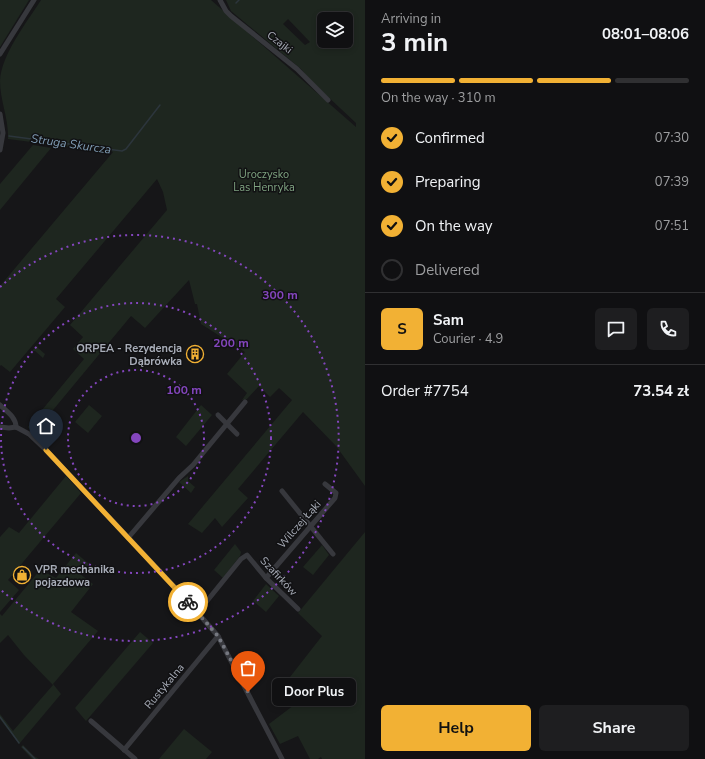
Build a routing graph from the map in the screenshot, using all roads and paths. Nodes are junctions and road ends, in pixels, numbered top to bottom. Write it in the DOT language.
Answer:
graph roads {
  1 [pos="34,0"];
  2 [pos="220,0"];
  3 [pos="0,54"];
  4 [pos="328,100"];
  5 [pos="0,114"];
  6 [pos="0,150"];
  7 [pos="245,402"];
  8 [pos="0,405"];
  9 [pos="218,415"];
  10 [pos="227,423"];
  11 [pos="16,426"];
  12 [pos="0,427"];
  13 [pos="237,434"];
  14 [pos="325,484"];
  15 [pos="282,491"];
  16 [pos="311,527"];
  17 [pos="128,538"];
  18 [pos="333,554"];
  19 [pos="266,578"];
  20 [pos="298,609"];
  21 [pos="198,612"];
  22 [pos="218,636"];
  23 [pos="91,721"];
  24 [pos="124,750"];
  25 [pos="135,759"];
  26 [pos="282,759"];
  1 -- 3 [label="street"];
  2 -- 4 [label="street, Czajki"];
  5 -- 6 [label="street"];
  7 -- 10 [label="street"];
  8 -- 11 [label="street"];
  9 -- 10 [label="street"];
  10 -- 13 [label="street"];
  10 -- 17 [label="street"];
  11 -- 12 [label="street"];
  11 -- 17 [label="street"];
  14 -- 16 [label="street, Wilczej Łąki"];
  15 -- 16 [label="street"];
  16 -- 18 [label="street"];
  16 -- 19 [label="street, Wilczej Łąki"];
  17 -- 21 [label="street"];
  19 -- 20 [label="street, Szafirków"];
  19 -- 21 [label="street, Szafirków"];
  21 -- 22 [label="street"];
  22 -- 24 [label="street, Rustykalna"];
  22 -- 26 [label="street"];
  23 -- 24 [label="street"];
  24 -- 25 [label="street"];
}
